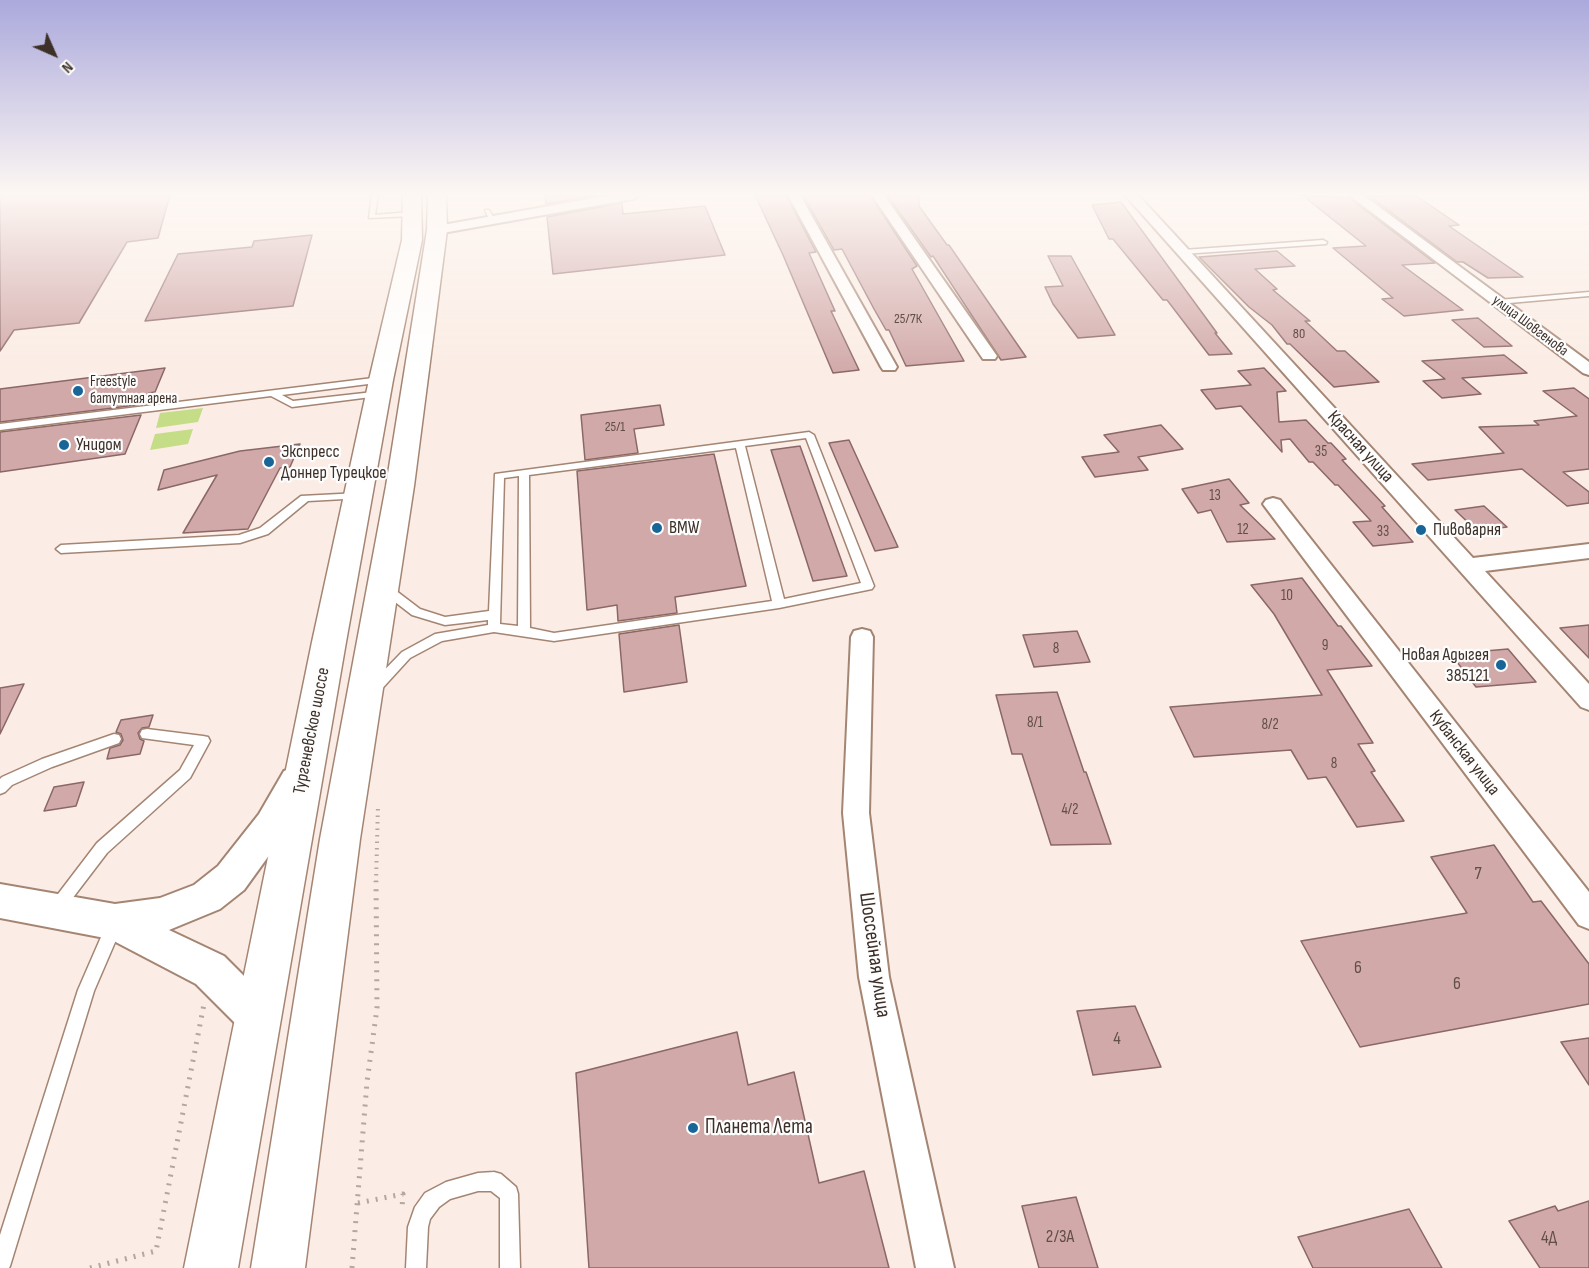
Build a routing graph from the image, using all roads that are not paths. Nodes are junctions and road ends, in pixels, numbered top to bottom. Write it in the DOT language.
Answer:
graph roads {
  1 [pos="409,254"];
  2 [pos="416,254"];
  3 [pos="827,254"];
  4 [pos="919,254"];
  5 [pos="1185,254"];
  6 [pos="1434,254"];
  7 [pos="1589,294"];
  8 [pos="1498,302"];
  9 [pos="989,356"];
  10 [pos="889,367"];
  11 [pos="1589,370"];
  12 [pos="380,386"];
  13 [pos="0,427"];
  14 [pos="740,446"];
  15 [pos="524,473"];
  16 [pos="360,495"];
  17 [pos="1272,504"];
  18 [pos="61,549"];
  19 [pos="1589,552"];
  20 [pos="1468,566"];
  21 [pos="385,573"];
  22 [pos="779,604"];
  23 [pos="494,622"];
  24 [pos="524,631"];
  25 [pos="862,637"];
  26 [pos="365,698"];
  27 [pos="1589,700"];
  28 [pos="147,734"];
  29 [pos="114,739"];
  30 [pos="306,764"];
  31 [pos="0,788"];
  32 [pos="0,901"];
  33 [pos="55,911"];
  34 [pos="1589,915"];
  35 [pos="115,922"];
  36 [pos="258,1018"];
  37 [pos="0,1266"];
  38 [pos="212,1268"];
  39 [pos="278,1268"];
  40 [pos="416,1268"];
  41 [pos="510,1268"];
  42 [pos="935,1268"];
  1 -- 12 [label="highway, Тургеневское шоссе"];
  2 -- 21 [label="highway, Тургеневское шоссе"];
  3 -- 10 [label="street"];
  4 -- 9 [label="street"];
  5 -- 20 [label="street, Красная улица"];
  6 -- 8 [label="street, улица Шовгенова"];
  7 -- 8 [label="lane"];
  8 -- 11 [label="street, улица Шовгенова"];
  12 -- 13 [label="lane"];
  12 -- 16 [label="highway, Тургеневское шоссе"];
  14 -- 15 [label="lane"];
  14 -- 22 [label="lane"];
  14 -- 22 [label="lane"];
  15 -- 23 [label="lane"];
  15 -- 24 [label="lane"];
  16 -- 18 [label="lane"];
  16 -- 30 [label="highway, Тургеневское шоссе"];
  17 -- 34 [label="street, Кубанская улица"];
  19 -- 20 [label="street"];
  20 -- 27 [label="street, Красная улица"];
  21 -- 23 [label="lane"];
  21 -- 26 [label="highway, Тургеневское шоссе"];
  22 -- 24 [label="lane"];
  23 -- 24 [label="lane"];
  23 -- 26 [label="lane"];
  25 -- 42 [label="street, Шоссейная улица"];
  26 -- 39 [label="highway, Тургеневское шоссе"];
  28 -- 33 [label="lane"];
  29 -- 31 [label="lane"];
  30 -- 35 [label="street"];
  30 -- 36 [label="highway, Тургеневское шоссе"];
  32 -- 33 [label="street"];
  33 -- 35 [label="street"];
  35 -- 36 [label="street"];
  35 -- 37 [label="lane"];
  36 -- 38 [label="highway, Тургеневское шоссе"];
  40 -- 41 [label="lane"];
}
